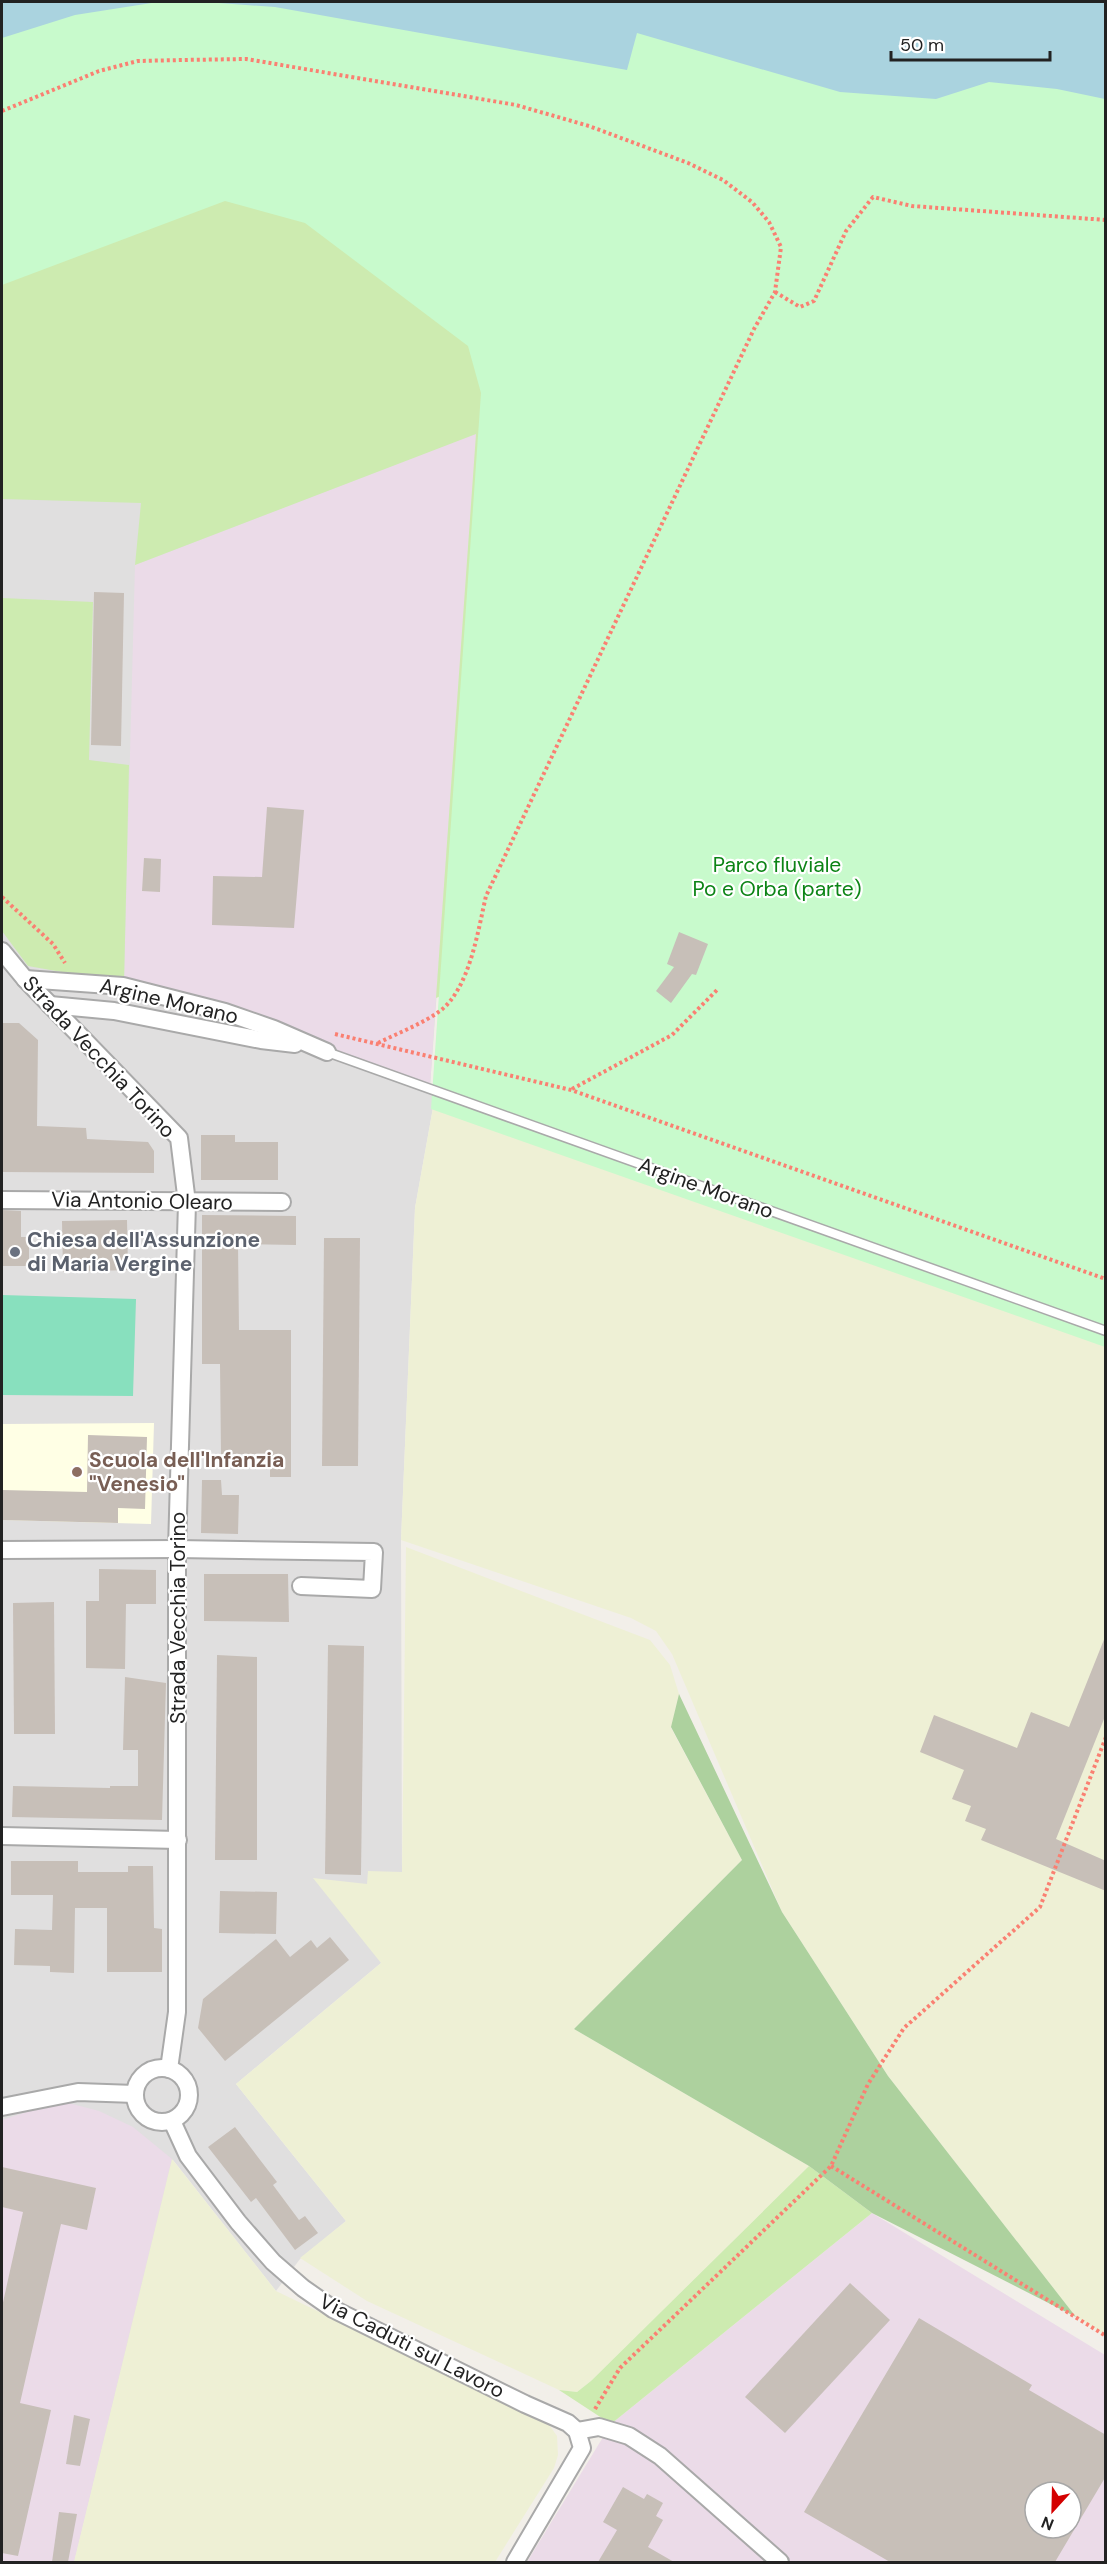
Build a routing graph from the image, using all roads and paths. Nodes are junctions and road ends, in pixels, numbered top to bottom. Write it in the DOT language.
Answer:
graph roads {
  1 [pos="2,111"];
  2 [pos="1106,220"];
  3 [pos="775,292"];
  4 [pos="2,897"];
  5 [pos="2,951"];
  6 [pos="25,979"];
  7 [pos="77,981"];
  8 [pos="717,990"];
  9 [pos="50,1005"];
  10 [pos="328,1032"];
  11 [pos="378,1043"];
  12 [pos="307,1045"];
  13 [pos="327,1052"];
  14 [pos="571,1090"];
  15 [pos="2,1200"];
  16 [pos="282,1202"];
  17 [pos="187,1203"];
  18 [pos="1106,1279"];
  19 [pos="1106,1331"];
  20 [pos="177,1549"];
  21 [pos="2,1550"];
  22 [pos="301,1586"];
  23 [pos="1106,1737"];
  24 [pos="2,1836"];
  25 [pos="178,1840"];
  26 [pos="169,2069"];
  27 [pos="135,2094"];
  28 [pos="2,2107"];
  29 [pos="172,2121"];
  30 [pos="831,2166"];
  31 [pos="1106,2336"];
  32 [pos="577,2431"];
  33 [pos="515,2562"];
  34 [pos="780,2562"];
  1 -- 3 [label="path"];
  2 -- 3 [label="path"];
  3 -- 11 [label="path"];
  4 -- 7 [label="path"];
  5 -- 6 [label="street, Strada Vecchia Torino"];
  6 -- 7 [label="street, Argine Morano"];
  6 -- 9 [label="street, Strada Vecchia Torino"];
  7 -- 12 [label="street, Argine Morano"];
  8 -- 14 [label="path"];
  9 -- 12 [label="street, Argine Morano"];
  9 -- 17 [label="street, Strada Vecchia Torino"];
  10 -- 11 [label="path"];
  11 -- 14 [label="path"];
  12 -- 13 [label="street, Argine Morano"];
  13 -- 19 [label="lane, Argine Morano"];
  14 -- 18 [label="path"];
  15 -- 17 [label="street, Via Antonio Olearo"];
  16 -- 17 [label="street, Via Antonio Olearo"];
  17 -- 20 [label="street, Strada Vecchia Torino"];
  20 -- 21 [label="street"];
  20 -- 22 [label="street"];
  20 -- 25 [label="street, Strada Vecchia Torino"];
  23 -- 30 [label="path"];
  24 -- 25 [label="street"];
  25 -- 26 [label="street, Strada Vecchia Torino"];
  26 -- 27 [label="street"];
  26 -- 29 [label="street"];
  27 -- 28 [label="street"];
  27 -- 29 [label="street"];
  29 -- 32 [label="street, Via Caduti sul Lavoro"];
  30 -- 31 [label="path"];
  30 -- 32 [label="path"];
  32 -- 33 [label="street"];
  32 -- 34 [label="street"];
}
